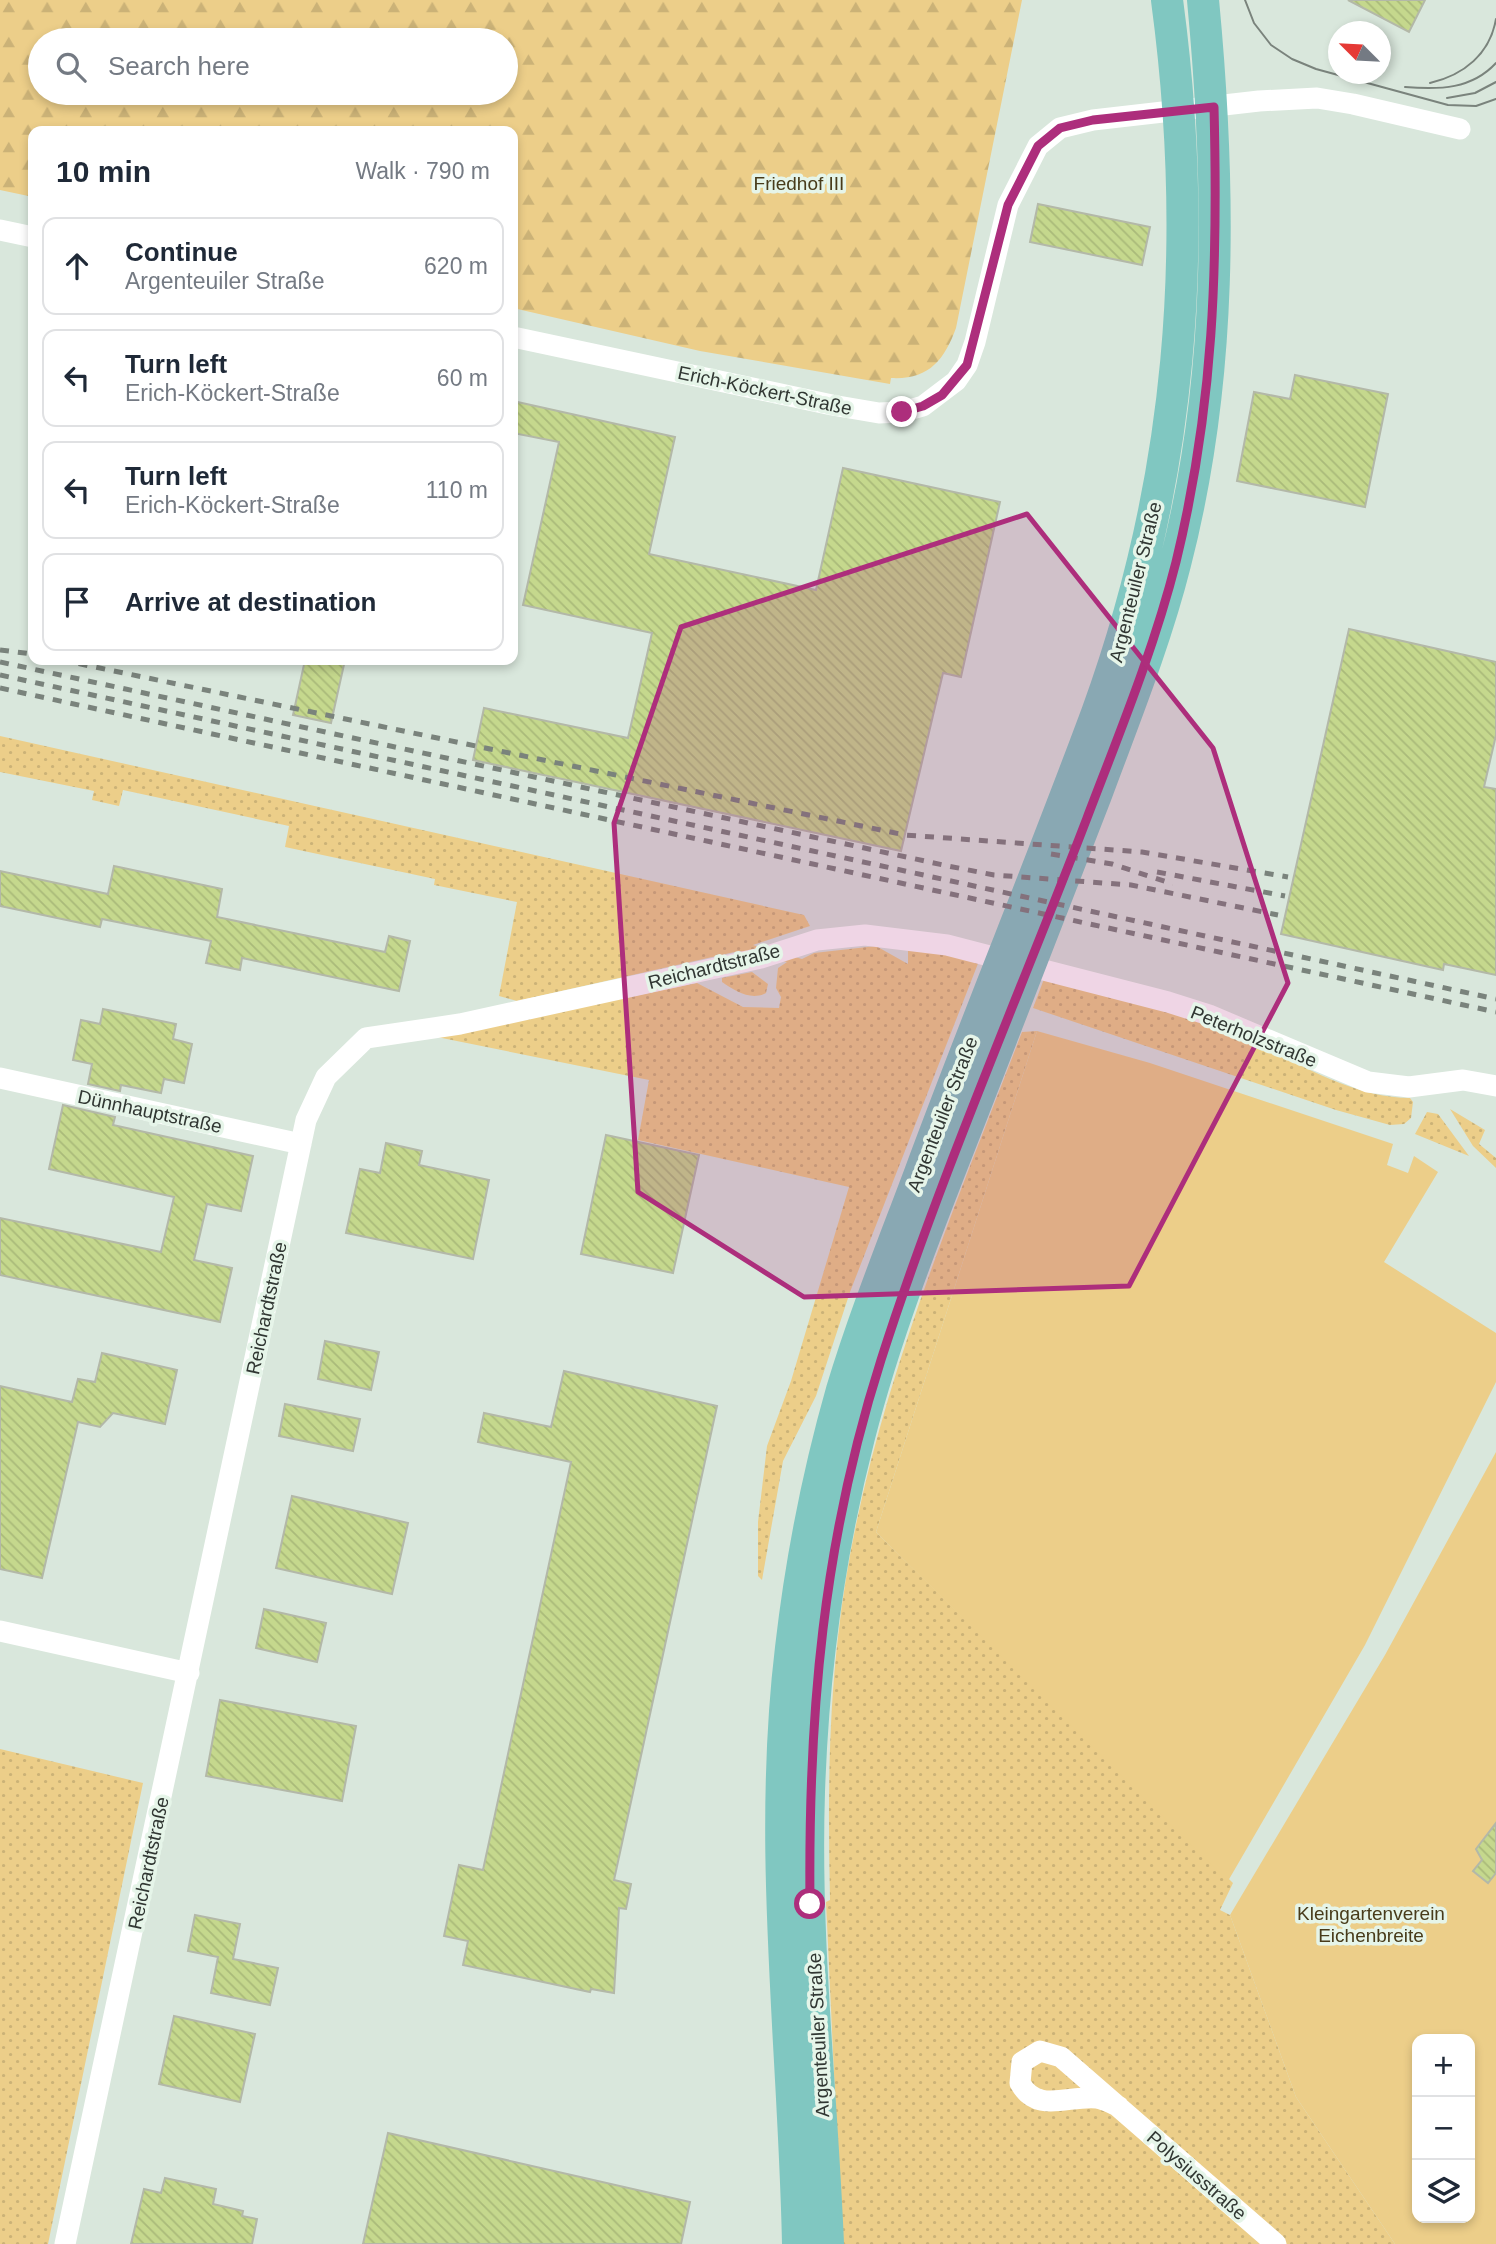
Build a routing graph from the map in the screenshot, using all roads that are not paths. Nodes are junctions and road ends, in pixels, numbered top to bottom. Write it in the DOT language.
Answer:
graph roads {
  1 [pos="1167,0"];
  2 [pos="1203,0"];
  3 [pos="1214,107"];
  4 [pos="1176,112"];
  5 [pos="1460,129"];
  6 [pos="0,230"];
  7 [pos="28,236"];
  8 [pos="518,338"];
  9 [pos="1013,961"];
  10 [pos="0,1078"];
  11 [pos="1496,1086"];
  12 [pos="957,1113"];
  13 [pos="301,1144"];
  14 [pos="0,1631"];
  15 [pos="189,1673"];
  16 [pos="1118,2106"];
  17 [pos="65,2244"];
  18 [pos="798,2244"];
  19 [pos="828,2244"];
  20 [pos="1276,2244"];
  1 -- 4 [label="main road, Argenteuiler Straße"];
  2 -- 3 [label="main road, Argenteuiler Straße"];
  3 -- 4 [label="street, Erich-Köckert-Straße"];
  3 -- 5 [label="street, Erich-Köckert-Straße"];
  3 -- 12 [label="main road, Argenteuiler Straße"];
  4 -- 8 [label="street, Erich-Köckert-Straße"];
  4 -- 12 [label="main road, Argenteuiler Straße"];
  6 -- 7 [label="street"];
  9 -- 11 [label="street, Peterholzstraße"];
  9 -- 13 [label="street, Reichardtstraße"];
  10 -- 13 [label="street, Dünnhauptstraße"];
  12 -- 18 [label="main road, Argenteuiler Straße"];
  12 -- 19 [label="main road, Argenteuiler Straße"];
  13 -- 15 [label="street, Reichardtstraße"];
  14 -- 15 [label="street"];
  15 -- 17 [label="street, Reichardtstraße"];
  16 -- 20 [label="street, Polysiusstraße"];
}
